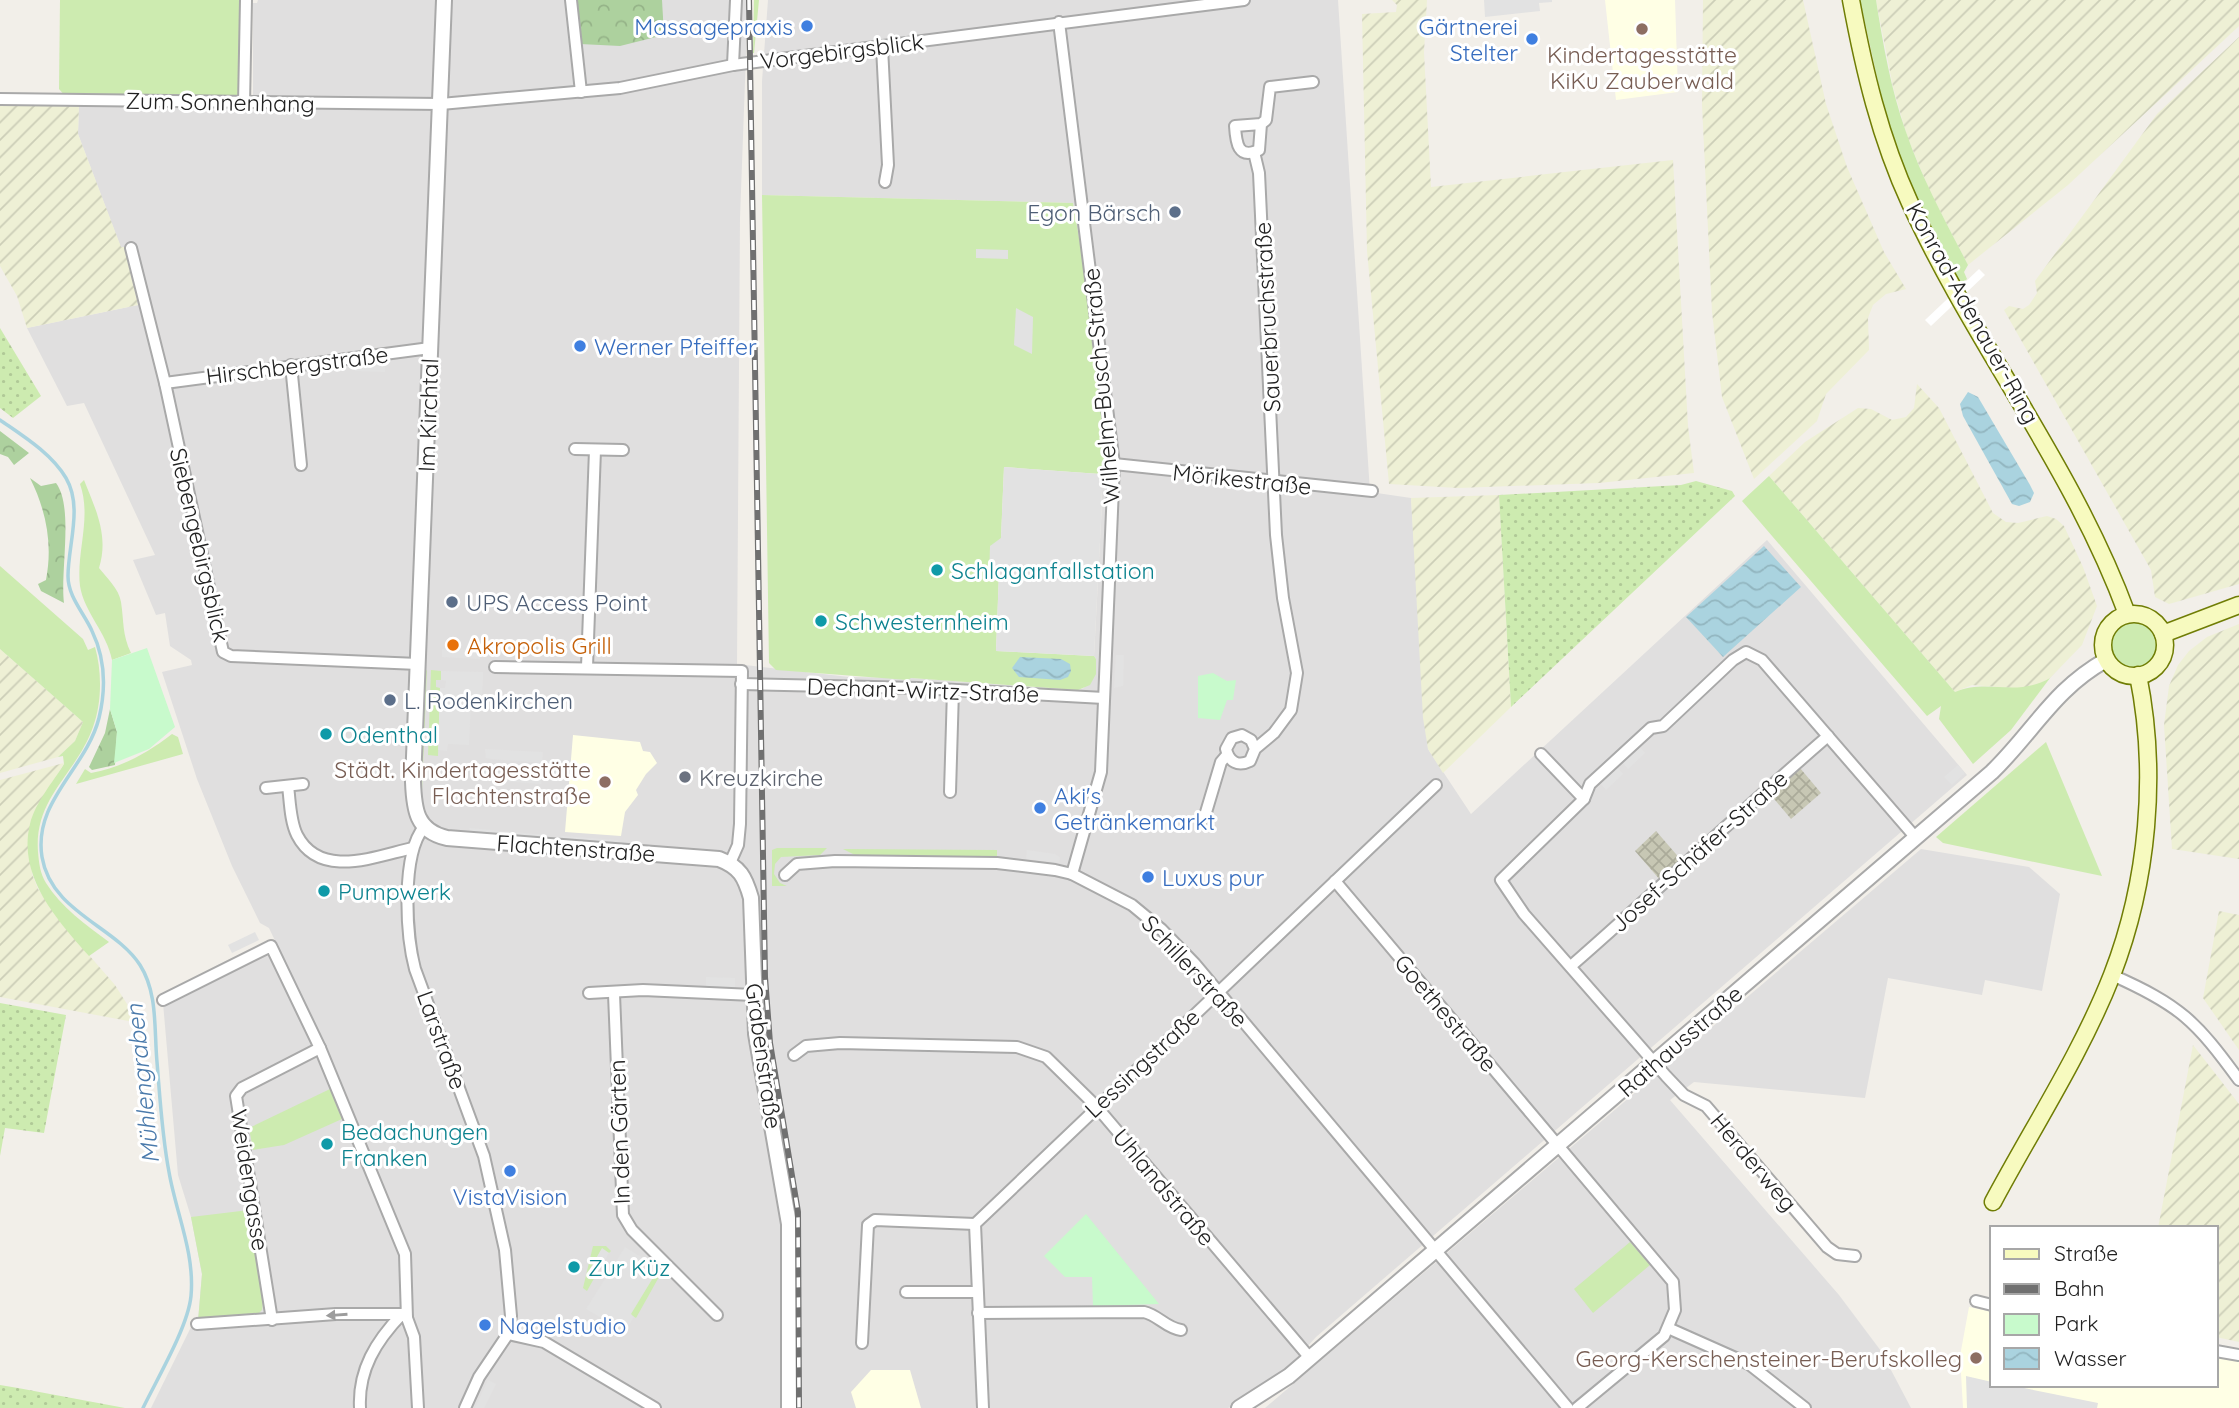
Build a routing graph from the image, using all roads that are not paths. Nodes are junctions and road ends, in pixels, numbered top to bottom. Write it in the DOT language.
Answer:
graph roads {
  1 [pos="246,0"];
  2 [pos="444,0"];
  3 [pos="571,0"];
  4 [pos="736,0"];
  5 [pos="1244,0"];
  6 [pos="1851,0"];
  7 [pos="1204,2"];
  8 [pos="1059,22"];
  9 [pos="882,47"];
  10 [pos="733,65"];
  11 [pos="1313,82"];
  12 [pos="581,92"];
  13 [pos="0,99"];
  14 [pos="244,104"];
  15 [pos="441,104"];
  16 [pos="1261,124"];
  17 [pos="1254,152"];
  18 [pos="885,182"];
  19 [pos="131,248"];
  20 [pos="430,348"];
  21 [pos="291,365"];
  22 [pos="165,383"];
  23 [pos="575,449"];
  24 [pos="595,450"];
  25 [pos="623,450"];
  26 [pos="1114,464"];
  27 [pos="301,465"];
  28 [pos="1275,483"];
  29 [pos="1372,491"];
  30 [pos="2239,605"];
  31 [pos="2127,614"];
  32 [pos="2163,634"];
  33 [pos="2106,660"];
  34 [pos="418,664"];
  35 [pos="495,667"];
  36 [pos="587,667"];
  37 [pos="2138,676"];
  38 [pos="741,684"];
  39 [pos="953,691"];
  40 [pos="1104,698"];
  41 [pos="1828,736"];
  42 [pos="1255,749"];
  43 [pos="1541,754"];
  44 [pos="1227,755"];
  45 [pos="303,784"];
  46 [pos="1436,785"];
  47 [pos="288,786"];
  48 [pos="266,788"];
  49 [pos="950,792"];
  50 [pos="1584,799"];
  51 [pos="1204,819"];
  52 [pos="424,827"];
  53 [pos="1916,838"];
  54 [pos="413,848"];
  55 [pos="730,863"];
  56 [pos="1072,874"];
  57 [pos="785,875"];
  58 [pos="1335,880"];
  59 [pos="1570,966"];
  60 [pos="2112,975"];
  61 [pos="1218,992"];
  62 [pos="589,993"];
  63 [pos="614,994"];
  64 [pos="753,995"];
  65 [pos="163,1000"];
  66 [pos="320,1048"];
  67 [pos="794,1055"];
  68 [pos="1655,1063"];
  69 [pos="2239,1080"];
  70 [pos="1096,1106"];
  71 [pos="1559,1145"];
  72 [pos="1993,1202"];
  73 [pos="975,1224"];
  74 [pos="1435,1251"];
  75 [pos="1855,1256"];
  76 [pos="906,1292"];
  77 [pos="977,1292"];
  78 [pos="1976,1301"];
  79 [pos="1990,1304"];
  80 [pos="978,1313"];
  81 [pos="717,1315"];
  82 [pos="404,1316"];
  83 [pos="272,1320"];
  84 [pos="197,1324"];
  85 [pos="1668,1328"];
  86 [pos="1181,1330"];
  87 [pos="508,1334"];
  88 [pos="862,1343"];
  89 [pos="2218,1351"];
  90 [pos="2239,1355"];
  91 [pos="1310,1358"];
  92 [pos="360,1408"];
  93 [pos="418,1408"];
  94 [pos="465,1408"];
  95 [pos="655,1408"];
  96 [pos="789,1408"];
  97 [pos="983,1408"];
  98 [pos="1239,1408"];
  99 [pos="1568,1408"];
  100 [pos="1577,1408"];
  101 [pos="1805,1408"];
  1 -- 14 [label="street"];
  2 -- 15 [label="street, Im Kirchtal"];
  3 -- 12 [label="street"];
  4 -- 10 [label="street"];
  5 -- 7 [label="street, Vorgebirgsblick"];
  6 -- 31 [label="main road, Konrad-Adenauer-Ring"];
  7 -- 8 [label="street, Vorgebirgsblick"];
  8 -- 9 [label="street, Vorgebirgsblick"];
  8 -- 26 [label="street, Wilhelm-Busch-Straße"];
  9 -- 10 [label="street, Vorgebirgsblick"];
  9 -- 18 [label="street"];
  10 -- 12 [label="street, Vorgebirgsblick"];
  11 -- 16 [label="street, Sauerbruchstraße"];
  12 -- 15 [label="street, Vorgebirgsblick"];
  13 -- 14 [label="street, Zum Sonnenhang"];
  14 -- 15 [label="street, Zum Sonnenhang"];
  15 -- 20 [label="street, Im Kirchtal"];
  16 -- 17 [label="street, Sauerbruchstraße"];
  16 -- 17 [label="street"];
  17 -- 28 [label="street, Sauerbruchstraße"];
  19 -- 22 [label="street, Siebengebirgsblick"];
  20 -- 21 [label="street, Hirschbergstraße"];
  20 -- 34 [label="street, Im Kirchtal"];
  21 -- 22 [label="street, Hirschbergstraße"];
  21 -- 27 [label="street"];
  22 -- 34 [label="street, Siebengebirgsblick"];
  23 -- 24 [label="street"];
  24 -- 25 [label="street"];
  24 -- 36 [label="street"];
  26 -- 28 [label="street, Mörikestraße"];
  26 -- 40 [label="street, Wilhelm-Busch-Straße"];
  28 -- 29 [label="street, Mörikestraße"];
  28 -- 42 [label="street, Sauerbruchstraße"];
  30 -- 32 [label="main road"];
  31 -- 32 [label="main road"];
  31 -- 33 [label="main road"];
  32 -- 37 [label="main road"];
  33 -- 37 [label="main road"];
  33 -- 53 [label="street, Rathausstraße"];
  34 -- 52 [label="street, Im Kirchtal"];
  35 -- 36 [label="street"];
  36 -- 38 [label="street"];
  37 -- 60 [label="main road"];
  38 -- 39 [label="street, Dechant-Wirtz-Straße"];
  38 -- 55 [label="street"];
  39 -- 40 [label="street, Dechant-Wirtz-Straße"];
  39 -- 49 [label="street"];
  40 -- 56 [label="street, Wilhelm-Busch-Straße"];
  41 -- 50 [label="street"];
  41 -- 53 [label="street"];
  41 -- 59 [label="street, Josef-Schäfer-Straße"];
  42 -- 44 [label="street"];
  42 -- 44 [label="street"];
  43 -- 50 [label="street"];
  44 -- 51 [label="street"];
  45 -- 47 [label="street"];
  46 -- 58 [label="street, Lessingstraße"];
  47 -- 48 [label="street"];
  47 -- 54 [label="street"];
  50 -- 59 [label="street, Herderweg"];
  52 -- 54 [label="street, Larstraße"];
  52 -- 55 [label="street, Flachtenstraße"];
  53 -- 68 [label="street, Rathausstraße"];
  54 -- 87 [label="street, Larstraße"];
  55 -- 64 [label="street, Grabenstraße"];
  56 -- 57 [label="street, Schillerstraße"];
  56 -- 61 [label="street, Schillerstraße"];
  58 -- 61 [label="street, Lessingstraße"];
  58 -- 71 [label="street, Goethestraße"];
  59 -- 68 [label="street, Herderweg"];
  60 -- 69 [label="street"];
  60 -- 72 [label="main road"];
  61 -- 70 [label="street, Lessingstraße"];
  61 -- 74 [label="street, Schillerstraße"];
  62 -- 63 [label="street"];
  63 -- 64 [label="street"];
  63 -- 81 [label="street, In den Gärten"];
  64 -- 96 [label="street, Grabenstraße"];
  65 -- 66 [label="street"];
  66 -- 82 [label="street"];
  66 -- 83 [label="street, Weidengasse"];
  67 -- 70 [label="street, Uhlandstraße"];
  68 -- 71 [label="street, Rathausstraße"];
  68 -- 75 [label="street, Herderweg"];
  70 -- 73 [label="street, Lessingstraße"];
  70 -- 91 [label="street, Uhlandstraße"];
  71 -- 74 [label="street, Rathausstraße"];
  71 -- 85 [label="street, Goethestraße"];
  73 -- 77 [label="street"];
  73 -- 88 [label="street"];
  74 -- 91 [label="street, Rathausstraße"];
  74 -- 99 [label="street, Schillerstraße"];
  76 -- 77 [label="street"];
  77 -- 80 [label="street"];
  78 -- 79 [label="street"];
  80 -- 86 [label="street"];
  80 -- 97 [label="street"];
  82 -- 83 [label="street, one-way"];
  82 -- 92 [label="street"];
  82 -- 93 [label="street"];
  83 -- 84 [label="street"];
  85 -- 100 [label="street"];
  85 -- 101 [label="street"];
  87 -- 94 [label="street"];
  87 -- 95 [label="street"];
  89 -- 90 [label="street"];
  91 -- 98 [label="street, Rathausstraße"];
}
